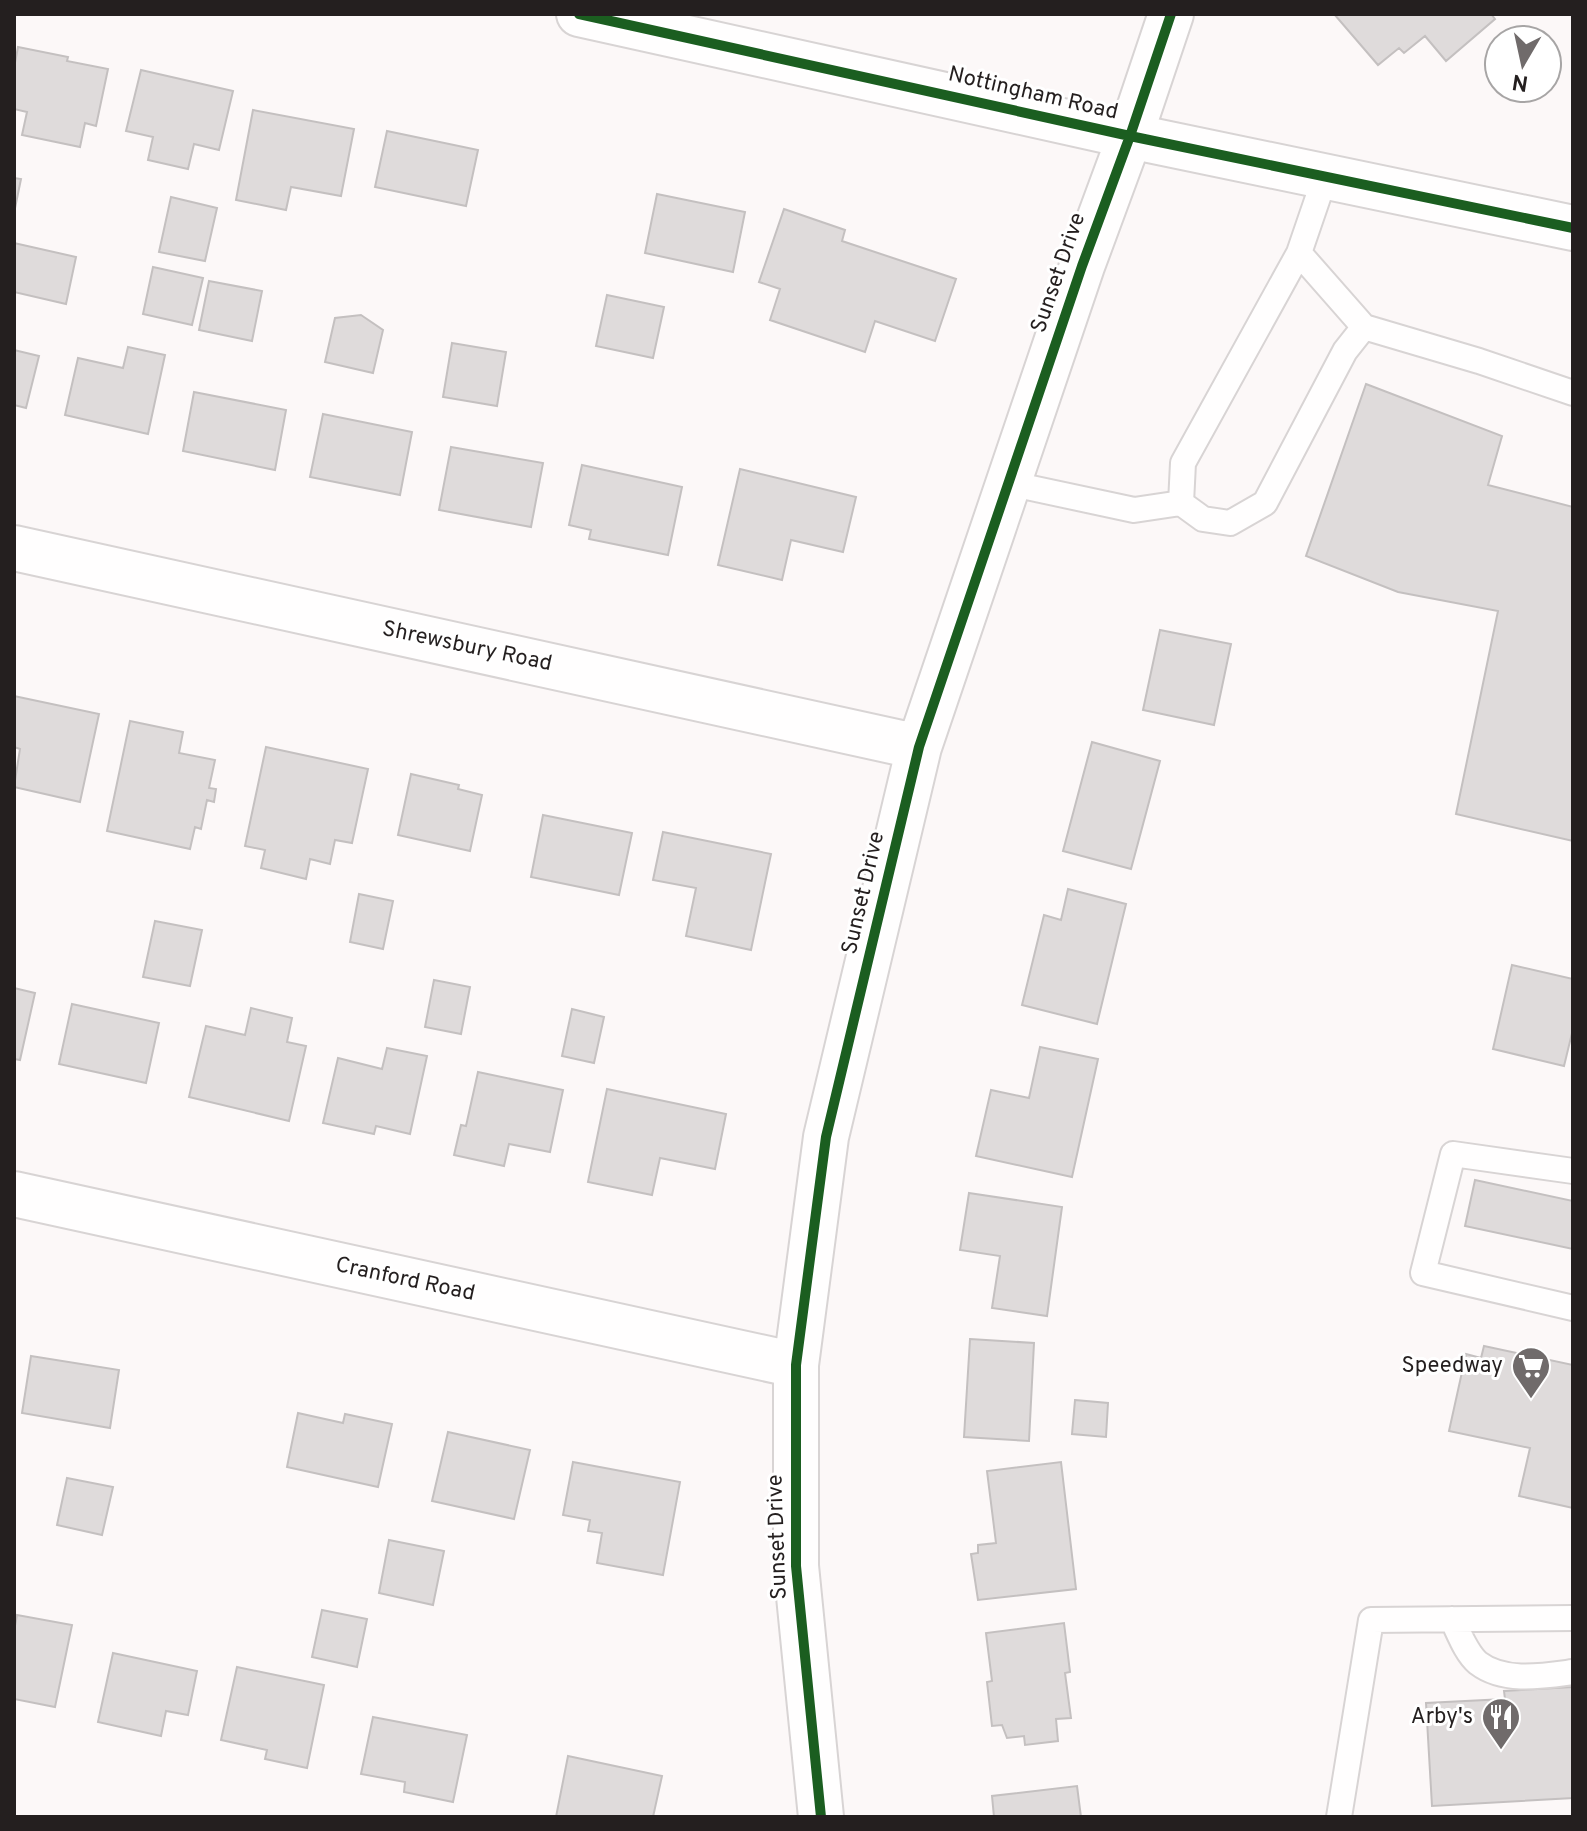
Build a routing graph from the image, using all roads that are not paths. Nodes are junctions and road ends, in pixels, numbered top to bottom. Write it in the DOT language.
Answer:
graph roads {
  1 [pos="579,14"];
  2 [pos="1171,14"];
  3 [pos="1130,136"];
  4 [pos="1325,177"];
  5 [pos="1573,228"];
  6 [pos="1299,253"];
  7 [pos="1364,327"];
  8 [pos="1573,393"];
  9 [pos="1008,483"];
  10 [pos="1181,503"];
  11 [pos="14,548"];
  12 [pos="919,747"];
  13 [pos="1573,1171"];
  14 [pos="14,1194"];
  15 [pos="1573,1308"];
  16 [pos="796,1365"];
  17 [pos="1573,1618"];
  18 [pos="1452,1619"];
  19 [pos="1573,1672"];
  20 [pos="821,1817"];
  21 [pos="1339,1817"];
  1 -- 3 [label="street, Nottingham Road"];
  2 -- 3 [label="street, Sunset Drive"];
  3 -- 4 [label="street, Nottingham Road"];
  3 -- 9 [label="street, Sunset Drive"];
  4 -- 5 [label="street, Nottingham Road"];
  4 -- 6 [label="lane"];
  6 -- 7 [label="lane"];
  6 -- 10 [label="lane"];
  7 -- 8 [label="lane"];
  7 -- 10 [label="lane"];
  9 -- 10 [label="lane"];
  9 -- 12 [label="street, Sunset Drive"];
  11 -- 12 [label="street, Shrewsbury Road"];
  12 -- 16 [label="street, Sunset Drive"];
  13 -- 15 [label="lane"];
  14 -- 16 [label="street, Cranford Road"];
  16 -- 20 [label="street, Sunset Drive"];
  17 -- 18 [label="lane"];
  18 -- 19 [label="lane"];
  18 -- 21 [label="lane"];
}
